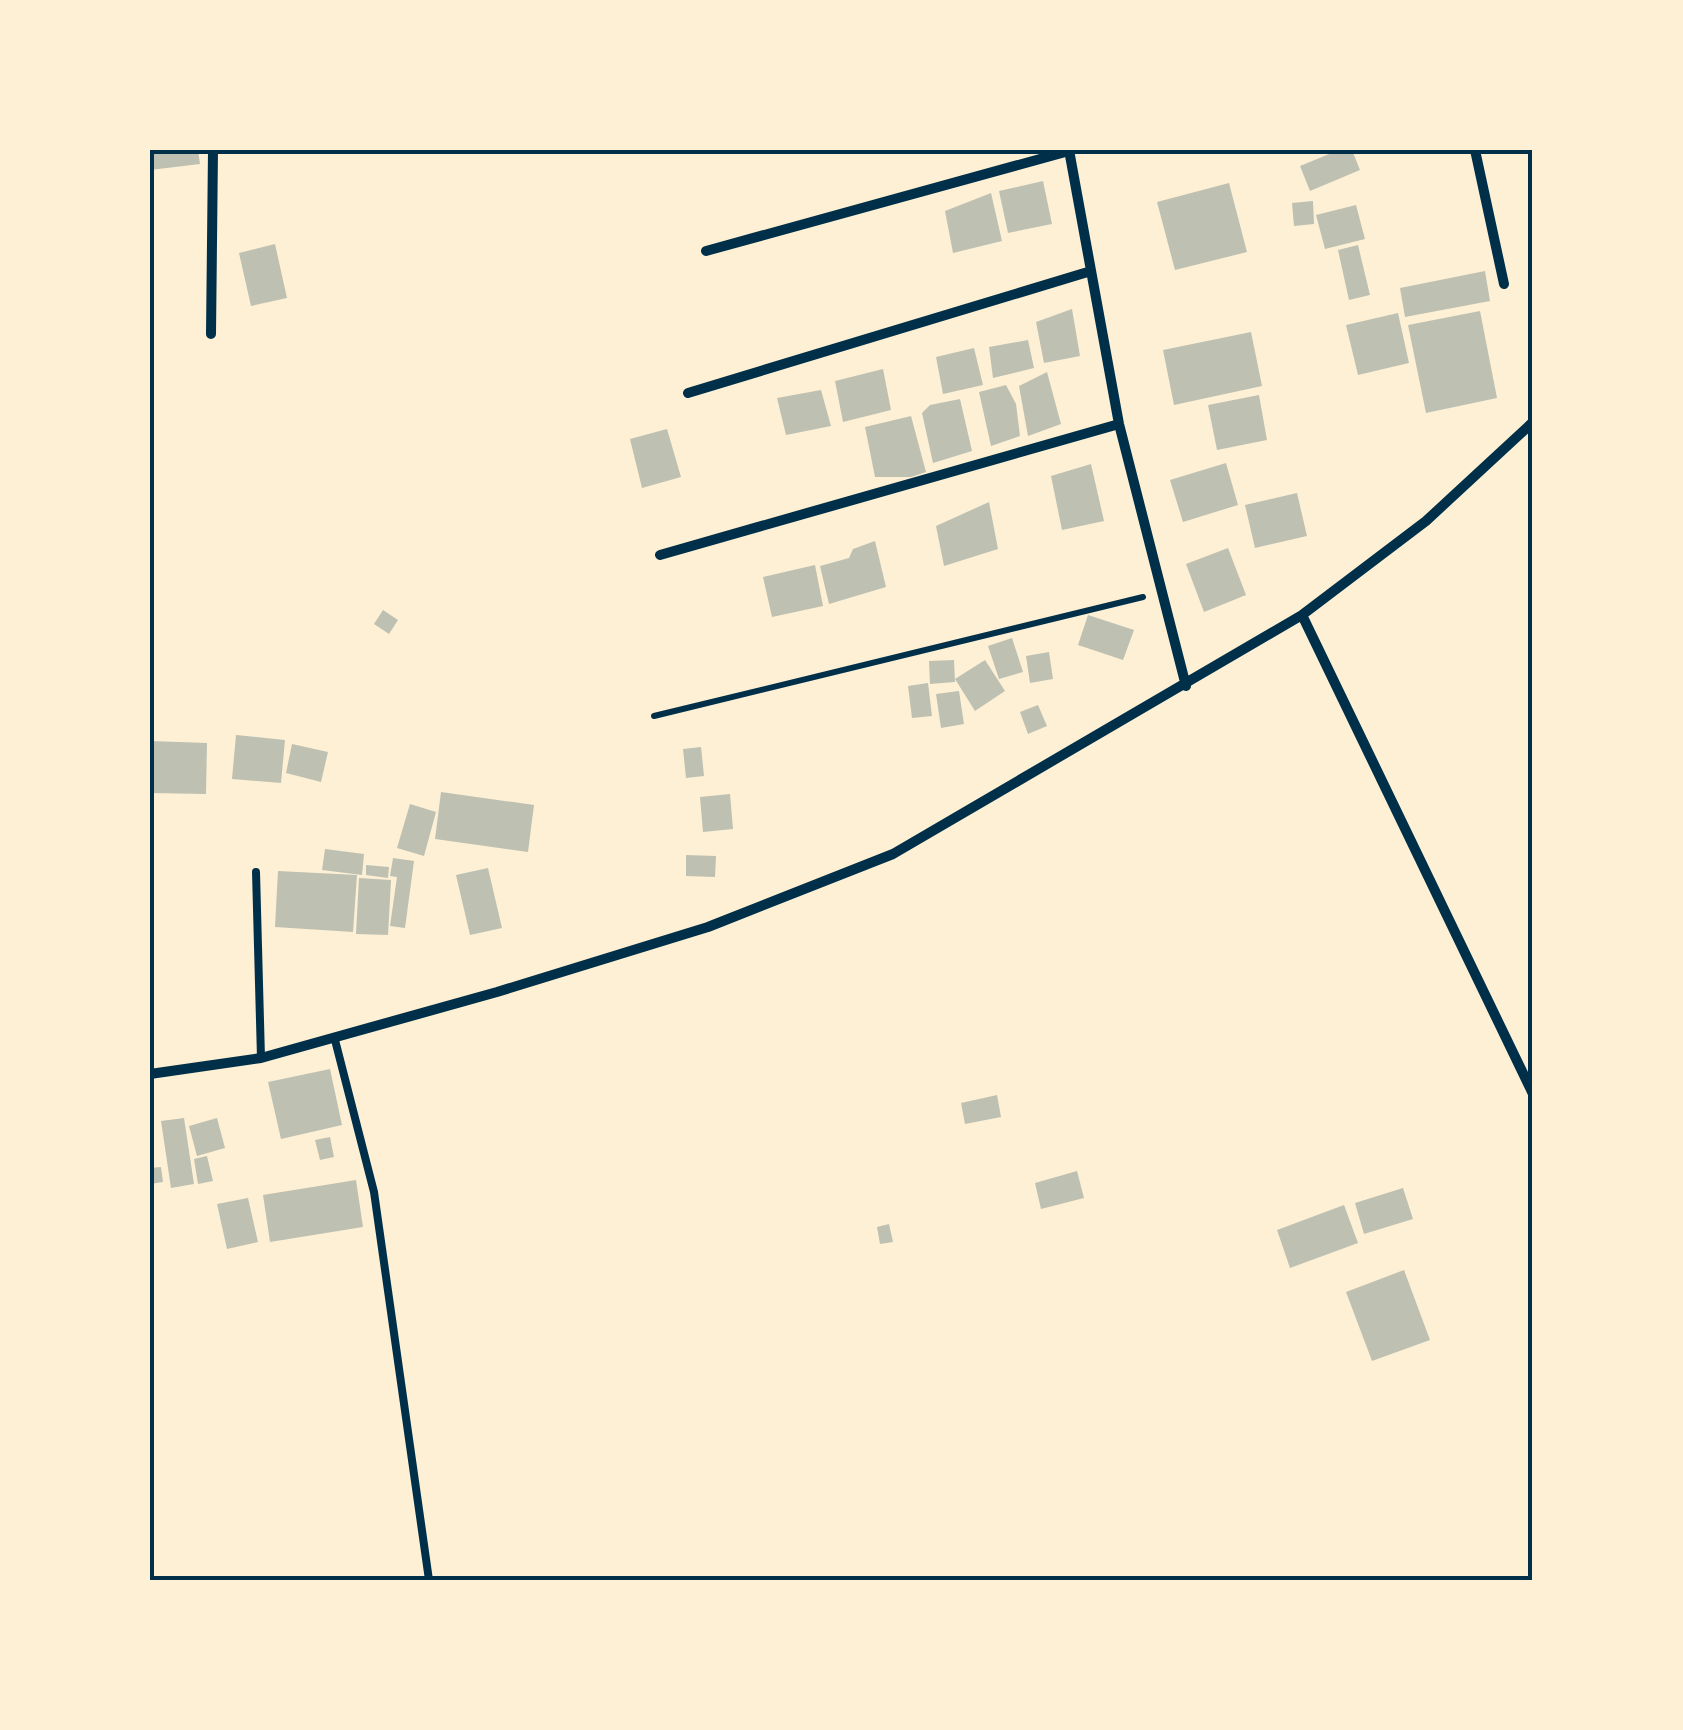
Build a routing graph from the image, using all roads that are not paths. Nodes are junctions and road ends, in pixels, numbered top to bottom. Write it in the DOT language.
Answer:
graph roads {
  1 [pos="213,150"];
  2 [pos="1475,150"];
  3 [pos="1069,151"];
  4 [pos="706,251"];
  5 [pos="1092,270"];
  6 [pos="1504,284"];
  7 [pos="211,334"];
  8 [pos="688,393"];
  9 [pos="1533,422"];
  10 [pos="1119,424"];
  11 [pos="660,555"];
  12 [pos="1302,615"];
  13 [pos="1186,686"];
  14 [pos="256,872"];
  15 [pos="336,1040"];
  16 [pos="261,1058"];
  17 [pos="150,1074"];
  18 [pos="1533,1094"];
  19 [pos="429,1580"];
  1 -- 7 [label="street"];
  2 -- 6 [label="street"];
  3 -- 4 [label="street"];
  3 -- 5 [label="street"];
  5 -- 8 [label="street"];
  5 -- 10 [label="street"];
  9 -- 12 [label="street"];
  10 -- 11 [label="street"];
  10 -- 13 [label="street"];
  12 -- 13 [label="street"];
  12 -- 18 [label="street"];
  13 -- 15 [label="street"];
  14 -- 16 [label="lane"];
  15 -- 16 [label="street"];
  15 -- 19 [label="lane"];
  16 -- 17 [label="street"];
}
